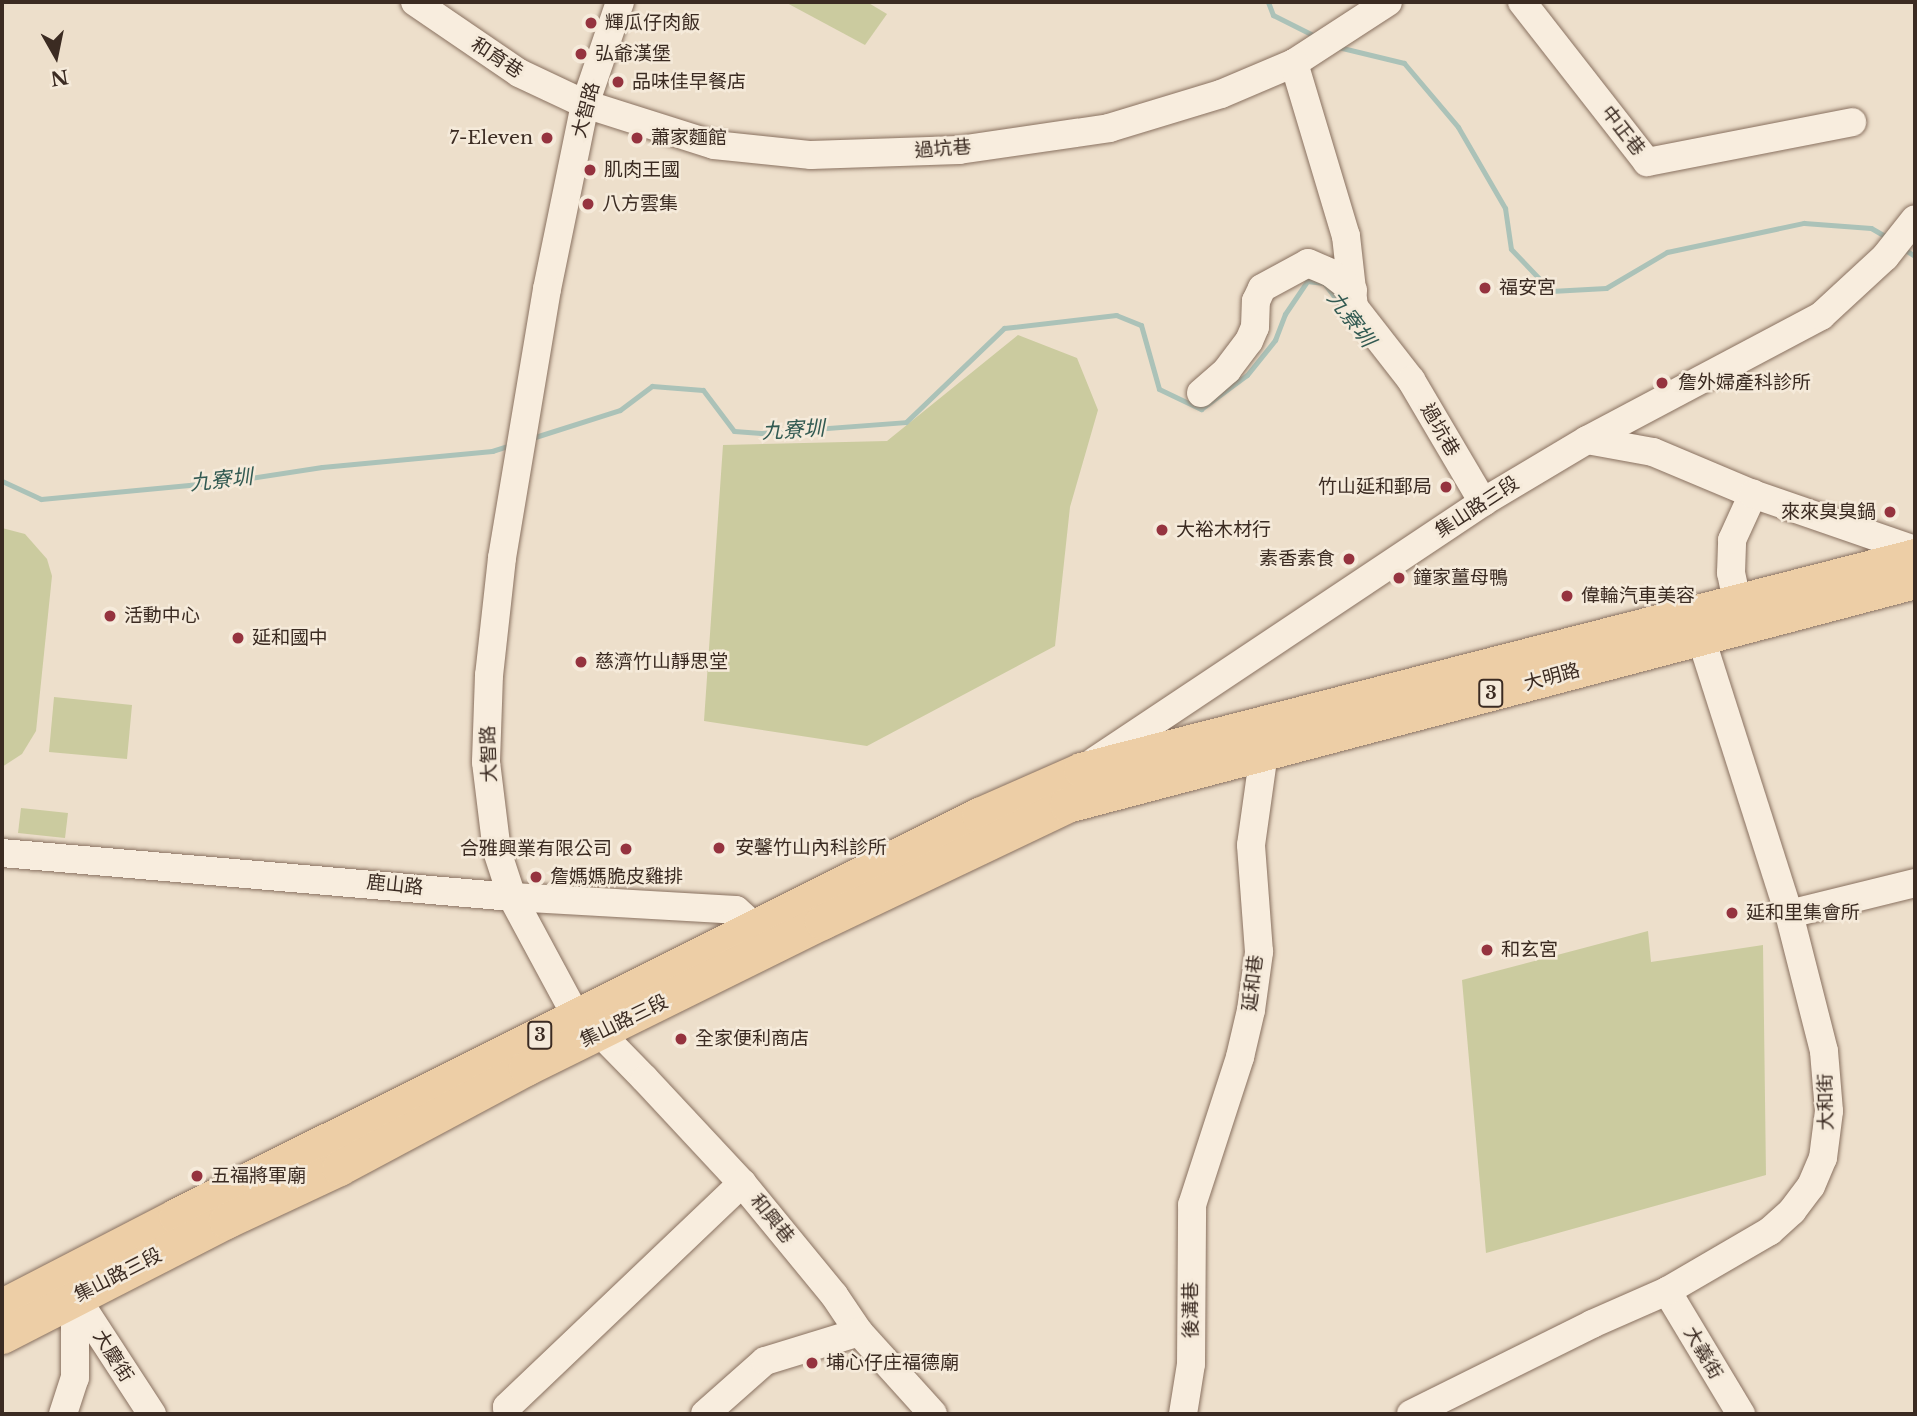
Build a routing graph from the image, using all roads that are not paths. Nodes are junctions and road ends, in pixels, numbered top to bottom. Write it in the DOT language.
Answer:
graph roads {
  1 [pos="415,2"];
  2 [pos="621,2"];
  3 [pos="1388,2"];
  4 [pos="1522,2"];
  5 [pos="1303,57"];
  6 [pos="585,104"];
  7 [pos="1852,122"];
  8 [pos="1914,220"];
  9 [pos="1353,290"];
  10 [pos="1201,393"];
  11 [pos="1587,439"];
  12 [pos="1753,494"];
  13 [pos="1483,502"];
  14 [pos="1915,550"];
  15 [pos="1915,556"];
  16 [pos="1915,581"];
  17 [pos="1737,601"];
  18 [pos="1697,624"];
  19 [pos="1264,753"];
  20 [pos="1081,770"];
  21 [pos="1067,805"];
  22 [pos="2,853"];
  23 [pos="1915,883"];
  24 [pos="512,897"];
  25 [pos="1789,915"];
  26 [pos="765,936"];
  27 [pos="588,1025"];
  28 [pos="742,1183"];
  29 [pos="1192,1205"];
  30 [pos="68,1286"];
  31 [pos="1667,1291"];
  32 [pos="2,1306"];
  33 [pos="859,1332"];
  34 [pos="2,1336"];
  35 [pos="1730,1409"];
  36 [pos="63,1414"];
  37 [pos="152,1414"];
  38 [pos="508,1414"];
  39 [pos="705,1414"];
  40 [pos="933,1414"];
  41 [pos="1183,1414"];
  42 [pos="1411,1414"];
  1 -- 6 [label="street, 和育巷"];
  2 -- 6 [label="street, 大智路"];
  3 -- 5 [label="street"];
  4 -- 7 [label="street, 中正巷"];
  5 -- 6 [label="street, 過坑巷"];
  5 -- 9 [label="street, 過坑巷"];
  6 -- 24 [label="street, 大智路"];
  8 -- 11 [label="street, 集山路三段"];
  9 -- 10 [label="street"];
  9 -- 13 [label="street, 過坑巷"];
  11 -- 12 [label="street"];
  11 -- 13 [label="street, 集山路三段"];
  12 -- 14 [label="street"];
  12 -- 17 [label="street"];
  13 -- 20 [label="street, 集山路三段"];
  15 -- 17 [label="main road, 大明路 / 3"];
  16 -- 18 [label="main road, 大明路 / 3"];
  17 -- 18 [label="main road, 大明路 / 3"];
  18 -- 19 [label="main road, 大明路 / 3"];
  18 -- 20 [label="main road, 大明路 / 3"];
  18 -- 25 [label="street, 大和街"];
  19 -- 21 [label="main road, 大明路 / 3"];
  19 -- 29 [label="street, 延和巷"];
  20 -- 21 [label="street"];
  20 -- 26 [label="main road, 集山路三段 / 3"];
  21 -- 26 [label="main road, 集山路三段 / 3"];
  22 -- 24 [label="street, 鹿山路"];
  23 -- 25 [label="street"];
  24 -- 26 [label="street, 鹿山路"];
  24 -- 27 [label="street, 大智路"];
  25 -- 31 [label="street, 大和街"];
  26 -- 27 [label="main road, 集山路三段 / 3"];
  27 -- 28 [label="street, 和興巷"];
  27 -- 30 [label="main road, 集山路三段 / 3"];
  28 -- 33 [label="street, 和興巷"];
  28 -- 38 [label="street"];
  29 -- 41 [label="street, 後溝巷"];
  30 -- 32 [label="main road, 集山路三段 / 3"];
  30 -- 34 [label="main road, 集山路三段 / 3"];
  30 -- 36 [label="street"];
  30 -- 37 [label="street, 大慶街"];
  31 -- 35 [label="street, 大義街"];
  31 -- 42 [label="street, 大和街"];
  33 -- 39 [label="street"];
  33 -- 40 [label="street, 和興巷"];
}
